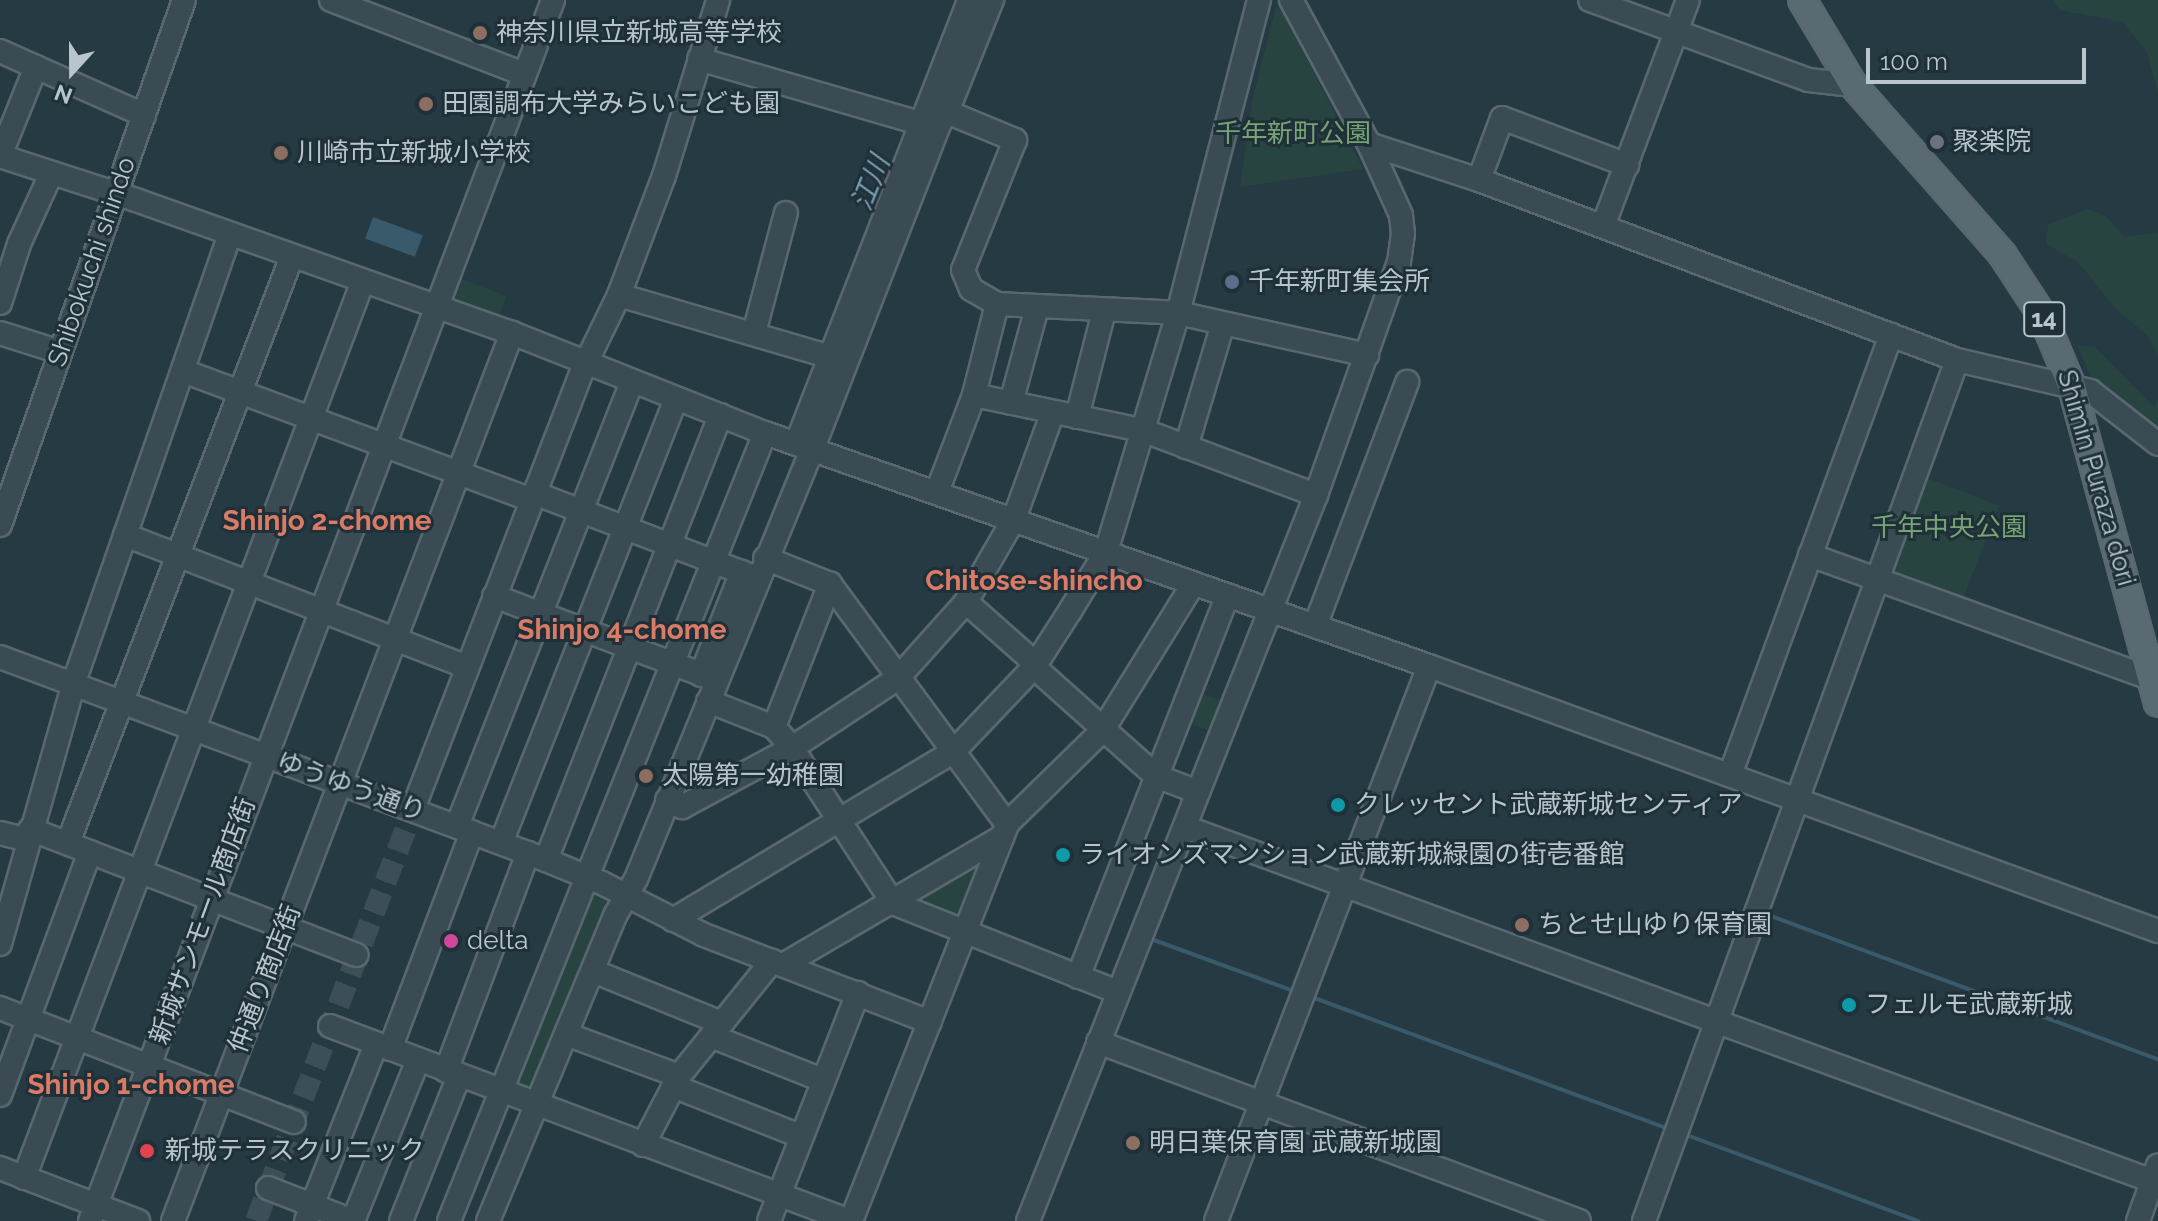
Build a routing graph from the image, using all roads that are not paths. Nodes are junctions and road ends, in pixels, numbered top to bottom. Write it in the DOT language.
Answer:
graph roads {
  1 [pos="184,0"];
  2 [pos="331,0"];
  3 [pos="553,0"];
  4 [pos="718,0"];
  5 [pos="992,0"];
  6 [pos="1259,0"];
  7 [pos="1291,0"];
  8 [pos="1590,0"];
  9 [pos="1688,0"];
  10 [pos="1802,0"];
  11 [pos="963,1"];
  12 [pos="1677,31"];
  13 [pos="0,51"];
  14 [pos="699,59"];
  15 [pos="36,67"];
  16 [pos="524,74"];
  17 [pos="1853,85"];
  18 [pos="144,115"];
  19 [pos="932,119"];
  20 [pos="1369,144"];
  21 [pos="0,156"];
  22 [pos="1627,165"];
  23 [pos="51,174"];
  24 [pos="1479,180"];
  25 [pos="115,195"];
  26 [pos="786,213"];
  27 [pos="1603,226"];
  28 [pos="230,235"];
  29 [pos="292,256"];
  30 [pos="363,281"];
  31 [pos="619,295"];
  32 [pos="0,303"];
  33 [pos="997,304"];
  34 [pos="437,307"];
  35 [pos="1037,307"];
  36 [pos="1104,311"];
  37 [pos="1178,313"];
  38 [pos="1223,324"];
  39 [pos="0,333"];
  40 [pos="512,333"];
  41 [pos="754,333"];
  42 [pos="1891,334"];
  43 [pos="60,352"];
  44 [pos="1367,355"];
  45 [pos="828,356"];
  46 [pos="1957,360"];
  47 [pos="585,362"];
  48 [pos="183,371"];
  49 [pos="632,381"];
  50 [pos="1407,382"];
  51 [pos="2072,387"];
  52 [pos="240,392"];
  53 [pos="974,395"];
  54 [pos="676,399"];
  55 [pos="1011,403"];
  56 [pos="1053,412"];
  57 [pos="720,415"];
  58 [pos="1077,417"];
  59 [pos="311,418"];
  60 [pos="1142,430"];
  61 [pos="765,433"];
  62 [pos="2158,444"];
  63 [pos="805,445"];
  64 [pos="385,446"];
  65 [pos="1186,447"];
  66 [pos="460,473"];
  67 [pos="937,492"];
  68 [pos="1316,495"];
  69 [pos="533,496"];
  70 [pos="580,510"];
  71 [pos="1014,519"];
  72 [pos="0,525"];
  73 [pos="626,528"];
  74 [pos="125,535"];
  75 [pos="668,544"];
  76 [pos="1106,552"];
  77 [pos="177,555"];
  78 [pos="1810,555"];
  79 [pos="712,561"];
  80 [pos="755,569"];
  81 [pos="1877,579"];
  82 [pos="248,582"];
  83 [pos="830,584"];
  84 [pos="1193,584"];
  85 [pos="494,596"];
  86 [pos="1227,596"];
  87 [pos="966,602"];
  88 [pos="322,610"];
  89 [pos="1270,611"];
  90 [pos="542,614"];
  91 [pos="1315,626"];
  92 [pos="586,631"];
  93 [pos="395,639"];
  94 [pos="629,647"];
  95 [pos="0,657"];
  96 [pos="672,663"];
  97 [pos="1035,665"];
  98 [pos="1429,666"];
  99 [pos="467,667"];
  100 [pos="898,678"];
  101 [pos="74,682"];
  102 [pos="709,685"];
  103 [pos="2155,691"];
  104 [pos="122,701"];
  105 [pos="192,727"];
  106 [pos="774,727"];
  107 [pos="1102,731"];
  108 [pos="792,748"];
  109 [pos="953,752"];
  110 [pos="265,756"];
  111 [pos="1730,775"];
  112 [pos="1156,776"];
  113 [pos="340,783"];
  114 [pos="1198,792"];
  115 [pos="1796,799"];
  116 [pos="667,800"];
  117 [pos="413,809"];
  118 [pos="840,823"];
  119 [pos="1185,827"];
  120 [pos="465,829"];
  121 [pos="1005,831"];
  122 [pos="0,833"];
  123 [pos="29,835"];
  124 [pos="68,843"];
  125 [pos="501,843"];
  126 [pos="90,852"];
  127 [pos="537,856"];
  128 [pos="139,870"];
  129 [pos="585,875"];
  130 [pos="1345,886"];
  131 [pos="212,897"];
  132 [pos="626,897"];
  133 [pos="893,903"];
  134 [pos="673,920"];
  135 [pos="285,926"];
  136 [pos="2158,931"];
  137 [pos="965,933"];
  138 [pos="0,944"];
  139 [pos="357,955"];
  140 [pos="778,963"];
  141 [pos="593,971"];
  142 [pos="1078,977"];
  143 [pos="1118,992"];
  144 [pos="858,993"];
  145 [pos="0,1008"];
  146 [pos="29,1020"];
  147 [pos="1717,1021"];
  148 [pos="930,1022"];
  149 [pos="330,1026"];
  150 [pos="717,1030"];
  151 [pos="566,1034"];
  152 [pos="77,1039"];
  153 [pos="1098,1042"];
  154 [pos="383,1046"];
  155 [pos="418,1060"];
  156 [pos="149,1066"];
  157 [pos="452,1074"];
  158 [pos="822,1080"];
  159 [pos="676,1081"];
  160 [pos="500,1092"];
  161 [pos="0,1095"];
  162 [pos="221,1095"];
  163 [pos="1261,1103"];
  164 [pos="535,1105"];
  165 [pos="294,1122"];
  166 [pos="800,1136"];
  167 [pos="643,1145"];
  168 [pos="0,1168"];
  169 [pos="2156,1176"];
  170 [pos="24,1178"];
  171 [pos="268,1188"];
  172 [pos="778,1195"];
  173 [pos="94,1213"];
  174 [pos="309,1213"];
  175 [pos="138,1221"];
  176 [pos="173,1221"];
  177 [pos="353,1221"];
  178 [pos="401,1221"];
  179 [pos="449,1221"];
  180 [pos="488,1221"];
  181 [pos="769,1221"];
  182 [pos="850,1221"];
  183 [pos="1028,1221"];
  184 [pos="1216,1221"];
  185 [pos="1579,1221"];
  186 [pos="1644,1221"];
  187 [pos="2138,1221"];
  1 -- 18 [label="street, Shibokuchi shindo"];
  2 -- 16 [label="street"];
  3 -- 16 [label="street, 新城サンモール商店街"];
  4 -- 14 [label="street"];
  5 -- 19 [label="street"];
  6 -- 37 [label="street"];
  7 -- 20 [label="street"];
  8 -- 12 [label="street"];
  9 -- 12 [label="street"];
  10 -- 17 [label="main road, Shimin Puraza dori / 14"];
  11 -- 19 [label="street"];
  12 -- 17 [label="street"];
  12 -- 22 [label="street"];
  13 -- 15 [label="street"];
  14 -- 19 [label="street"];
  14 -- 31 [label="street"];
  15 -- 18 [label="street"];
  15 -- 21 [label="street"];
  16 -- 34 [label="street, 新城サンモール商店街"];
  17 -- 51 [label="main road, Shimin Puraza dori / 14"];
  18 -- 25 [label="street, Shibokuchi shindo"];
  19 -- 33 [label="street"];
  19 -- 45 [label="street"];
  19 -- 63 [label="street"];
  20 -- 24 [label="street"];
  20 -- 44 [label="street"];
  21 -- 23 [label="street"];
  22 -- 24 [label="street"];
  22 -- 27 [label="street"];
  23 -- 25 [label="street"];
  23 -- 32 [label="street"];
  24 -- 27 [label="street"];
  25 -- 28 [label="street"];
  25 -- 43 [label="street, Shibokuchi shindo"];
  26 -- 41 [label="street"];
  27 -- 42 [label="street"];
  28 -- 29 [label="street"];
  28 -- 48 [label="street"];
  29 -- 30 [label="street"];
  29 -- 52 [label="street"];
  30 -- 34 [label="street"];
  30 -- 59 [label="street"];
  31 -- 41 [label="street"];
  31 -- 47 [label="street"];
  33 -- 35 [label="street"];
  33 -- 53 [label="street"];
  34 -- 40 [label="street"];
  34 -- 64 [label="street, 新城サンモール商店街"];
  35 -- 36 [label="street"];
  35 -- 55 [label="street"];
  36 -- 37 [label="street"];
  36 -- 58 [label="street"];
  37 -- 38 [label="street"];
  37 -- 60 [label="street"];
  38 -- 44 [label="street"];
  38 -- 65 [label="street"];
  39 -- 43 [label="street"];
  40 -- 47 [label="street"];
  40 -- 66 [label="street, 仲通り商店街"];
  41 -- 45 [label="street"];
  42 -- 46 [label="street"];
  42 -- 78 [label="street"];
  43 -- 72 [label="street, Shibokuchi shindo"];
  44 -- 68 [label="street"];
  45 -- 63 [label="street"];
  46 -- 51 [label="street"];
  46 -- 81 [label="street"];
  47 -- 49 [label="street"];
  47 -- 69 [label="street"];
  48 -- 52 [label="street"];
  48 -- 74 [label="street"];
  49 -- 54 [label="street"];
  49 -- 70 [label="street"];
  50 -- 91 [label="street"];
  51 -- 62 [label="street"];
  51 -- 103 [label="main road, Shimin Puraza dori / 14"];
  52 -- 59 [label="street"];
  52 -- 77 [label="street"];
  53 -- 55 [label="street"];
  53 -- 67 [label="street"];
  54 -- 57 [label="street"];
  54 -- 73 [label="street"];
  55 -- 56 [label="street"];
  56 -- 58 [label="street"];
  56 -- 71 [label="street"];
  57 -- 61 [label="street"];
  57 -- 75 [label="street"];
  58 -- 60 [label="street"];
  59 -- 64 [label="street"];
  59 -- 82 [label="street"];
  60 -- 65 [label="street"];
  60 -- 76 [label="street"];
  61 -- 63 [label="street"];
  61 -- 79 [label="street"];
  63 -- 67 [label="street"];
  63 -- 80 [label="street"];
  64 -- 66 [label="street"];
  64 -- 88 [label="street, 新城サンモール商店街"];
  65 -- 68 [label="street"];
  66 -- 69 [label="street"];
  66 -- 93 [label="street, 仲通り商店街"];
  67 -- 71 [label="street"];
  68 -- 89 [label="street"];
  69 -- 70 [label="street"];
  69 -- 85 [label="street"];
  70 -- 73 [label="street"];
  70 -- 90 [label="street"];
  71 -- 76 [label="street"];
  71 -- 87 [label="street"];
  73 -- 75 [label="street"];
  73 -- 92 [label="street"];
  74 -- 77 [label="street"];
  74 -- 101 [label="street"];
  75 -- 79 [label="street"];
  75 -- 94 [label="street"];
  76 -- 84 [label="street"];
  76 -- 97 [label="street"];
  77 -- 82 [label="street"];
  77 -- 104 [label="street"];
  78 -- 81 [label="street"];
  78 -- 111 [label="street"];
  79 -- 80 [label="street"];
  79 -- 96 [label="street"];
  80 -- 83 [label="street"];
  80 -- 102 [label="street"];
  81 -- 103 [label="street"];
  81 -- 115 [label="street"];
  82 -- 88 [label="street"];
  82 -- 105 [label="street"];
  83 -- 100 [label="street"];
  83 -- 106 [label="street"];
  84 -- 86 [label="street"];
  84 -- 107 [label="street"];
  85 -- 90 [label="street"];
  85 -- 99 [label="street"];
  86 -- 89 [label="street"];
  86 -- 112 [label="street"];
  87 -- 97 [label="street"];
  87 -- 100 [label="street"];
  88 -- 93 [label="street"];
  88 -- 110 [label="street, 新城サンモール商店街"];
  89 -- 91 [label="street"];
  89 -- 114 [label="street"];
  90 -- 92 [label="street"];
  90 -- 120 [label="street"];
  91 -- 98 [label="street"];
  92 -- 94 [label="street"];
  92 -- 125 [label="street"];
  93 -- 99 [label="street"];
  93 -- 113 [label="street, 仲通り商店街"];
  94 -- 96 [label="street"];
  94 -- 127 [label="street"];
  95 -- 101 [label="street, ゆうゆう通り"];
  96 -- 102 [label="street"];
  96 -- 129 [label="street"];
  97 -- 107 [label="street"];
  97 -- 109 [label="street"];
  98 -- 111 [label="street"];
  98 -- 130 [label="street"];
  99 -- 117 [label="street"];
  100 -- 108 [label="street"];
  100 -- 109 [label="street"];
  101 -- 104 [label="street, ゆうゆう通り"];
  101 -- 123 [label="street"];
  102 -- 106 [label="street"];
  102 -- 116 [label="street"];
  104 -- 105 [label="street, ゆうゆう通り"];
  104 -- 124 [label="street"];
  105 -- 110 [label="street, ゆうゆう通り"];
  105 -- 128 [label="street"];
  106 -- 108 [label="street"];
  107 -- 112 [label="street"];
  107 -- 121 [label="street"];
  108 -- 116 [label="street"];
  108 -- 118 [label="street"];
  109 -- 118 [label="street"];
  109 -- 121 [label="street"];
  110 -- 113 [label="street, ゆうゆう通り"];
  110 -- 131 [label="street, 新城サンモール商店街"];
  111 -- 115 [label="street"];
  112 -- 114 [label="street"];
  112 -- 142 [label="street"];
  113 -- 117 [label="street, ゆうゆう通り"];
  113 -- 135 [label="street, 仲通り商店街"];
  114 -- 119 [label="street"];
  115 -- 136 [label="street"];
  115 -- 147 [label="street"];
  116 -- 132 [label="street"];
  117 -- 120 [label="street, ゆうゆう通り"];
  118 -- 133 [label="street"];
  118 -- 134 [label="street"];
  119 -- 130 [label="street"];
  119 -- 143 [label="street"];
  120 -- 125 [label="street, ゆうゆう通り"];
  120 -- 154 [label="street"];
  121 -- 133 [label="street"];
  121 -- 137 [label="street"];
  122 -- 123 [label="street"];
  123 -- 124 [label="street"];
  123 -- 138 [label="street"];
  124 -- 126 [label="street"];
  125 -- 127 [label="street, ゆうゆう通り"];
  126 -- 128 [label="street"];
  126 -- 146 [label="street"];
  127 -- 129 [label="street, ゆうゆう通り"];
  127 -- 157 [label="street"];
  128 -- 131 [label="street"];
  128 -- 152 [label="street"];
  129 -- 132 [label="street, ゆうゆう通り"];
  129 -- 160 [label="street"];
  130 -- 147 [label="street"];
  130 -- 163 [label="street"];
  131 -- 135 [label="street"];
  131 -- 156 [label="street, 新城サンモール商店街"];
  132 -- 134 [label="street, ゆうゆう通り"];
  132 -- 141 [label="street"];
  133 -- 137 [label="street"];
  133 -- 140 [label="street"];
  134 -- 140 [label="street, ゆうゆう通り"];
  135 -- 139 [label="street"];
  135 -- 162 [label="street, 仲通り商店街"];
  137 -- 142 [label="street"];
  137 -- 148 [label="street"];
  140 -- 144 [label="street, ゆうゆう通り"];
  140 -- 150 [label="street"];
  141 -- 150 [label="street"];
  141 -- 151 [label="street"];
  142 -- 143 [label="street"];
  143 -- 153 [label="street"];
  144 -- 148 [label="street, ゆうゆう通り"];
  144 -- 158 [label="street"];
  145 -- 146 [label="street"];
  146 -- 152 [label="street"];
  146 -- 161 [label="street"];
  147 -- 169 [label="street"];
  147 -- 186 [label="street"];
  148 -- 182 [label="street"];
  149 -- 154 [label="street"];
  150 -- 158 [label="street"];
  150 -- 159 [label="street"];
  151 -- 159 [label="street"];
  151 -- 164 [label="street"];
  152 -- 156 [label="street"];
  152 -- 170 [label="street"];
  153 -- 163 [label="street"];
  153 -- 183 [label="street"];
  154 -- 155 [label="street"];
  154 -- 174 [label="street"];
  155 -- 157 [label="street"];
  155 -- 177 [label="street"];
  156 -- 162 [label="street"];
  156 -- 173 [label="street, 新城サンモール商店街"];
  157 -- 160 [label="street"];
  157 -- 178 [label="street"];
  158 -- 166 [label="street"];
  159 -- 166 [label="street"];
  159 -- 167 [label="street"];
  160 -- 164 [label="street"];
  160 -- 179 [label="street"];
  162 -- 165 [label="street"];
  162 -- 176 [label="street, 仲通り商店街"];
  163 -- 184 [label="street"];
  163 -- 185 [label="street"];
  164 -- 167 [label="street"];
  164 -- 180 [label="street"];
  166 -- 172 [label="street"];
  167 -- 172 [label="street"];
  168 -- 170 [label="street"];
  169 -- 187 [label="street"];
  170 -- 173 [label="street"];
  171 -- 174 [label="street"];
  172 -- 181 [label="street"];
  172 -- 182 [label="street"];
  173 -- 175 [label="street"];
  174 -- 177 [label="street"];
}
